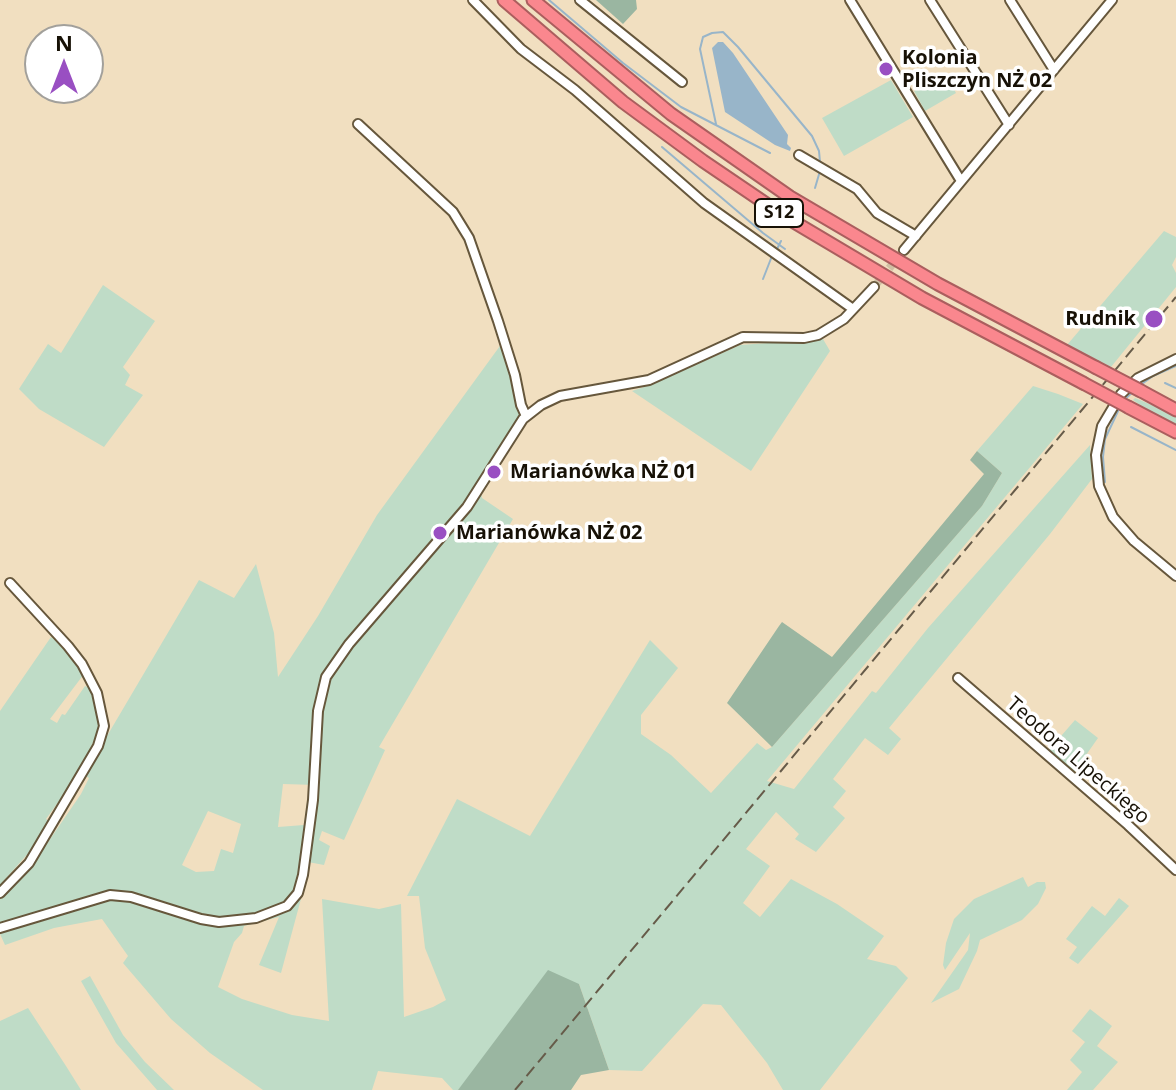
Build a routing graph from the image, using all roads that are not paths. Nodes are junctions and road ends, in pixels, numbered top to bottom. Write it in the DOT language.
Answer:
graph roads {
  1 [pos="473,0"];
  2 [pos="504,0"];
  3 [pos="533,0"];
  4 [pos="580,0"];
  5 [pos="850,0"];
  6 [pos="930,0"];
  7 [pos="1010,0"];
  8 [pos="1112,0"];
  9 [pos="1054,70"];
  10 [pos="682,82"];
  11 [pos="358,124"];
  12 [pos="1009,125"];
  13 [pos="799,155"];
  14 [pos="961,181"];
  15 [pos="916,236"];
  16 [pos="904,250"];
  17 [pos="874,287"];
  18 [pos="853,309"];
  19 [pos="1176,359"];
  20 [pos="1176,410"];
  21 [pos="526,416"];
  22 [pos="1176,432"];
  23 [pos="1176,576"];
  24 [pos="10,583"];
  25 [pos="958,678"];
  26 [pos="1176,870"];
  27 [pos="0,893"];
  28 [pos="0,928"];
  1 -- 18 [label="street"];
  2 -- 22 [label="highway, S12, bridge"];
  3 -- 20 [label="highway, S12, bridge"];
  4 -- 10 [label="street"];
  5 -- 14 [label="street"];
  6 -- 12 [label="street"];
  7 -- 9 [label="street"];
  8 -- 9 [label="street"];
  9 -- 12 [label="street"];
  11 -- 21 [label="street"];
  12 -- 14 [label="street"];
  13 -- 15 [label="street"];
  14 -- 15 [label="street"];
  15 -- 16 [label="street"];
  17 -- 18 [label="street"];
  18 -- 21 [label="street"];
  19 -- 23 [label="street"];
  21 -- 28 [label="street"];
  24 -- 27 [label="street"];
  25 -- 26 [label="street, Teodora Lipeckiego"];
}
